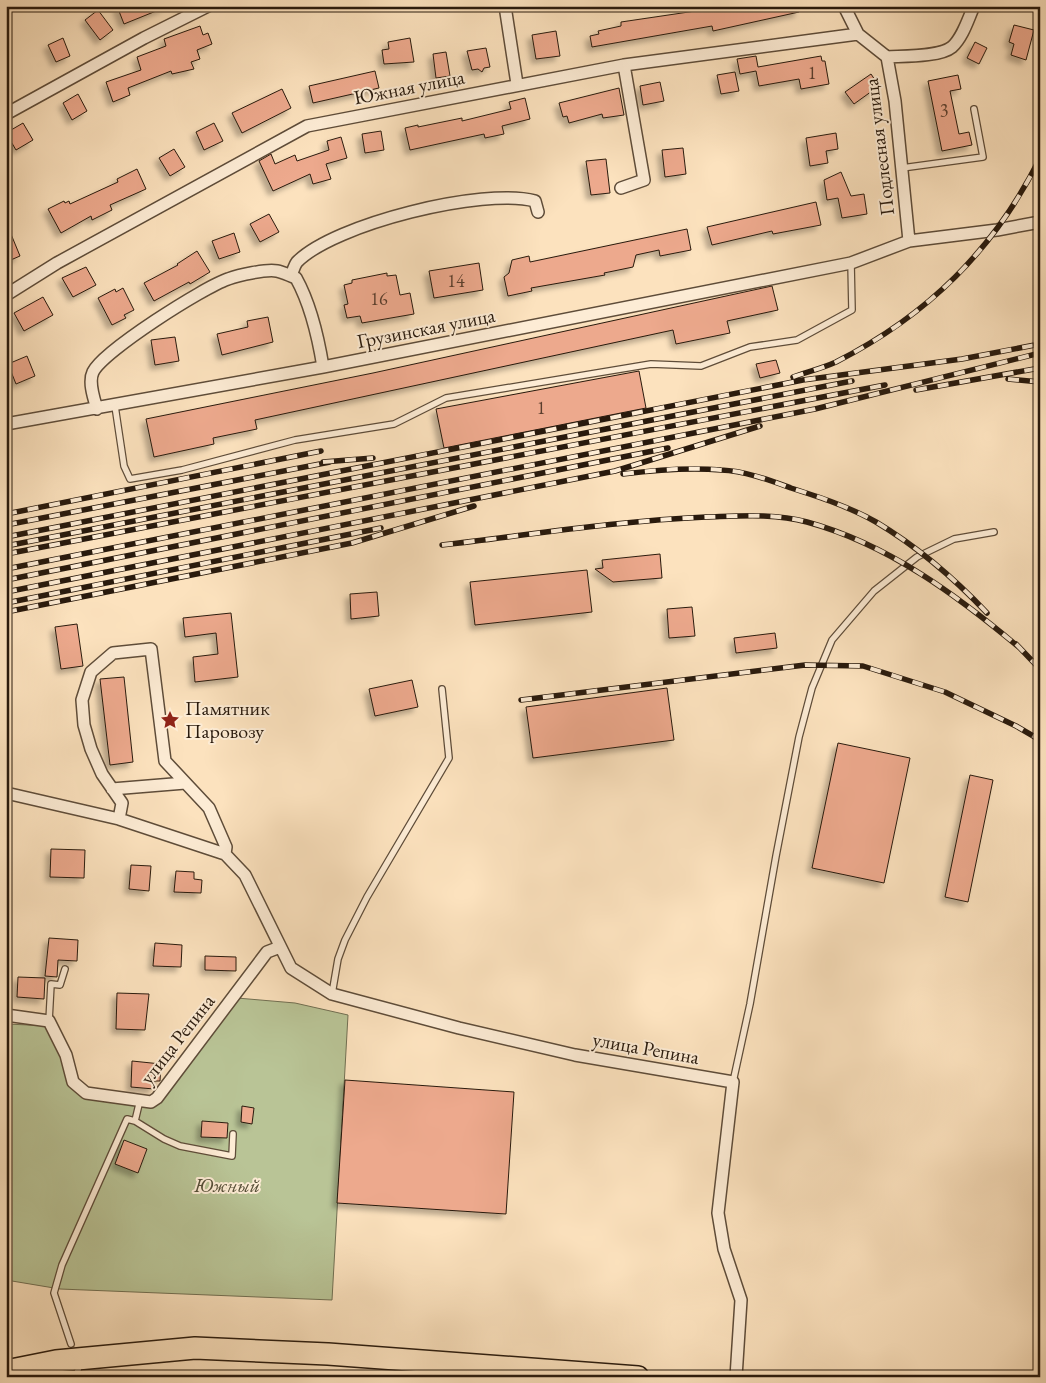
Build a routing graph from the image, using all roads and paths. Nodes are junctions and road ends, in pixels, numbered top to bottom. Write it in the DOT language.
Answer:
graph roads {
  1 [pos="208,6"];
  2 [pos="505,6"];
  3 [pos="844,6"];
  4 [pos="974,6"];
  5 [pos="858,34"];
  6 [pos="887,57"];
  7 [pos="624,65"];
  8 [pos="517,84"];
  9 [pos="974,108"];
  10 [pos="6,114"];
  11 [pos="902,168"];
  12 [pos="621,188"];
  13 [pos="538,212"];
  14 [pos="1040,222"];
  15 [pos="909,241"];
  16 [pos="851,263"];
  17 [pos="291,276"];
  18 [pos="6,294"];
  19 [pos="323,367"];
  20 [pos="115,406"];
  21 [pos="97,409"];
  22 [pos="6,424"];
  23 [pos="994,532"];
  24 [pos="442,689"];
  25 [pos="185,783"];
  26 [pos="112,789"];
  27 [pos="6,793"];
  28 [pos="119,819"];
  29 [pos="225,854"];
  30 [pos="280,947"];
  31 [pos="65,969"];
  32 [pos="332,994"];
  33 [pos="6,1015"];
  34 [pos="49,1021"];
  35 [pos="733,1082"];
  36 [pos="140,1100"];
  37 [pos="136,1121"];
  38 [pos="233,1134"];
  39 [pos="76,1360"];
  40 [pos="6,1371"];
  41 [pos="638,1377"];
  42 [pos="736,1377"];
  1 -- 10 [label="street"];
  2 -- 8 [label="street"];
  3 -- 5 [label="street, Подлесная улица"];
  4 -- 6 [label="street"];
  5 -- 6 [label="street, Подлесная улица"];
  5 -- 7 [label="street, Южная улица"];
  6 -- 11 [label="street, Подлесная улица"];
  7 -- 8 [label="street, Южная улица"];
  7 -- 12 [label="street"];
  8 -- 18 [label="street, Южная улица"];
  9 -- 11 [label="lane"];
  11 -- 15 [label="street, Подлесная улица"];
  13 -- 17 [label="street"];
  14 -- 15 [label="street, Грузинская улица"];
  15 -- 16 [label="street, Грузинская улица"];
  16 -- 19 [label="street, Грузинская улица"];
  16 -- 20 [label="lane"];
  17 -- 19 [label="street"];
  17 -- 21 [label="street"];
  19 -- 20 [label="street, Грузинская улица"];
  20 -- 21 [label="street, Грузинская улица"];
  21 -- 22 [label="street, Грузинская улица"];
  23 -- 35 [label="lane"];
  24 -- 32 [label="lane"];
  25 -- 26 [label="street"];
  25 -- 26 [label="street"];
  25 -- 29 [label="street"];
  26 -- 28 [label="street"];
  27 -- 28 [label="street, улица Репина"];
  28 -- 29 [label="street, улица Репина"];
  29 -- 30 [label="street, улица Репина"];
  30 -- 32 [label="street, улица Репина"];
  30 -- 36 [label="street, улица Репина"];
  31 -- 34 [label="lane"];
  32 -- 35 [label="street, улица Репина"];
  33 -- 34 [label="street"];
  34 -- 36 [label="street, улица Репина"];
  35 -- 42 [label="street"];
  36 -- 37 [label="lane"];
  37 -- 38 [label="lane"];
  37 -- 39 [label="lane"];
  39 -- 40 [label="highway"];
  39 -- 41 [label="highway"];
}
